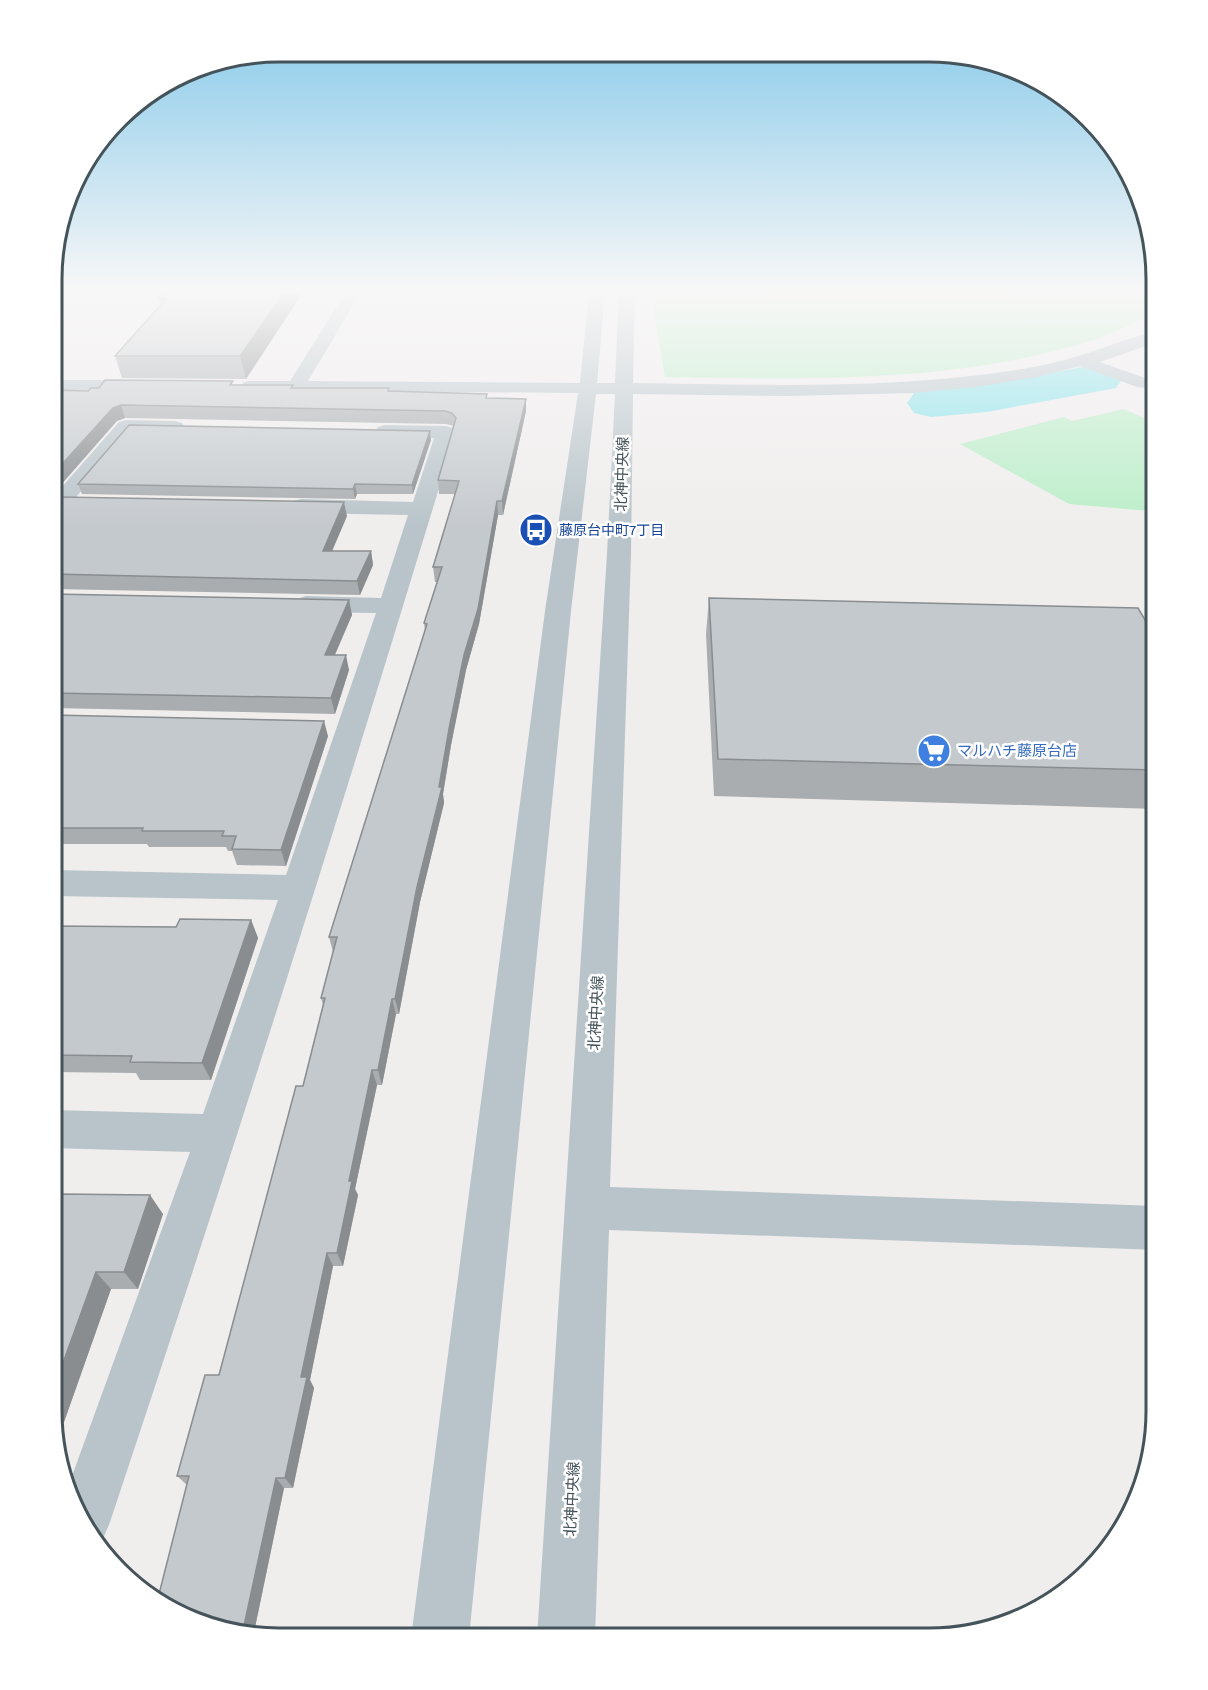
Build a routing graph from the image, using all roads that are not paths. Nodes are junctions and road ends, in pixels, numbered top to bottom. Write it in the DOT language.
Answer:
graph roads {
  1 [pos="305,371"];
  2 [pos="604,371"];
  3 [pos="610,371"];
  4 [pos="1031,371"];
  5 [pos="1109,371"];
  6 [pos="1147,383"];
  7 [pos="62,385"];
  8 [pos="165,385"];
  9 [pos="237,386"];
  10 [pos="296,386"];
  11 [pos="606,388"];
  12 [pos="197,427"];
  13 [pos="363,430"];
  14 [pos="62,499"];
  15 [pos="83,503"];
  16 [pos="62,505"];
  17 [pos="282,506"];
  18 [pos="422,508"];
  19 [pos="286,603"];
  20 [pos="391,606"];
  21 [pos="62,883"];
  22 [pos="299,888"];
  23 [pos="62,1129"];
  24 [pos="217,1134"];
  25 [pos="586,1208"];
  26 [pos="1147,1228"];
  27 [pos="83,1505"];
  28 [pos="441,1628"];
  29 [pos="566,1628"];
  1 -- 10 [label="street"];
  2 -- 11 [label="street"];
  3 -- 11 [label="street"];
  4 -- 11 [label="street"];
  5 -- 6 [label="street"];
  7 -- 8 [label="street"];
  9 -- 10 [label="street"];
  10 -- 11 [label="street"];
  11 -- 25 [label="street, 北神中央線"];
  11 -- 28 [label="street"];
  12 -- 14 [label="street"];
  13 -- 18 [label="street"];
  15 -- 16 [label="street"];
  17 -- 18 [label="street"];
  18 -- 20 [label="street"];
  19 -- 20 [label="street"];
  20 -- 22 [label="street"];
  21 -- 22 [label="street"];
  22 -- 24 [label="street"];
  23 -- 24 [label="street"];
  24 -- 27 [label="street"];
  25 -- 26 [label="street"];
  25 -- 29 [label="street, 北神中央線"];
}
